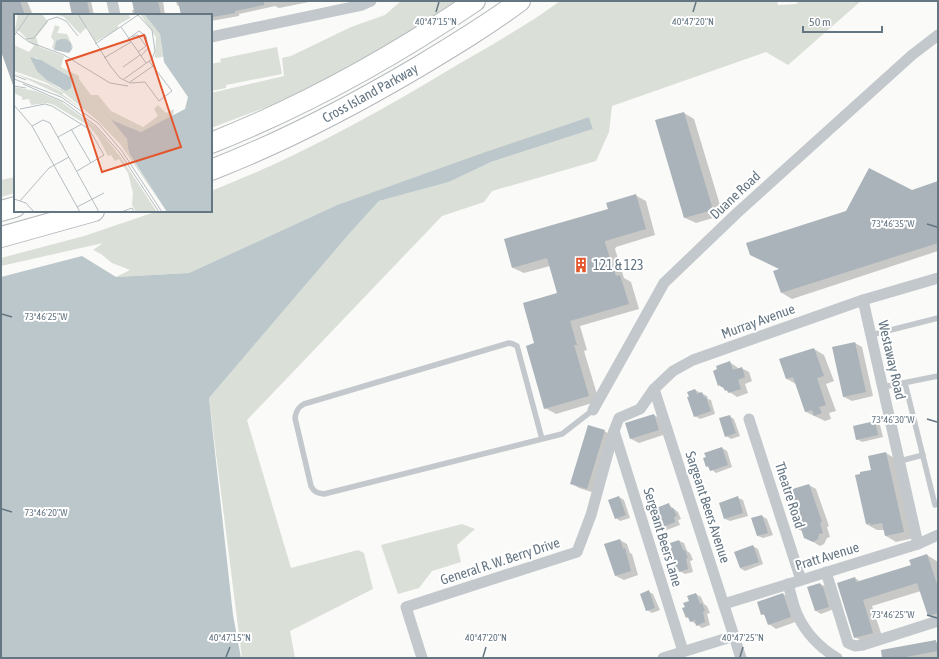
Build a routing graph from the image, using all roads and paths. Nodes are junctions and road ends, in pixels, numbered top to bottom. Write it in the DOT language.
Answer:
graph roads {
  1 [pos="112,1"];
  2 [pos="371,1"];
  3 [pos="475,1"];
  4 [pos="520,1"];
  5 [pos="115,14"];
  6 [pos="938,35"];
  7 [pos="212,37"];
  8 [pos="212,143"];
  9 [pos="212,170"];
  10 [pos="14,207"];
  11 [pos="1,211"];
  12 [pos="90,212"];
  13 [pos="1,237"];
  14 [pos="938,278"];
  15 [pos="863,300"];
  16 [pos="938,318"];
  17 [pos="871,335"];
  18 [pos="938,376"];
  19 [pos="905,383"];
  20 [pos="882,387"];
  21 [pos="654,388"];
  22 [pos="593,410"];
  23 [pos="749,419"];
  24 [pos="614,431"];
  25 [pos="542,439"];
  26 [pos="923,455"];
  27 [pos="900,461"];
  28 [pos="935,505"];
  29 [pos="938,535"];
  30 [pos="918,544"];
  31 [pos="826,572"];
  32 [pos="801,580"];
  33 [pos="788,584"];
  34 [pos="724,604"];
  35 [pos="938,621"];
  36 [pos="734,636"];
  37 [pos="683,651"];
  38 [pos="422,658"];
  39 [pos="663,658"];
  40 [pos="741,658"];
  41 [pos="837,658"];
  1 -- 5 [label="street"];
  2 -- 7 [label="street"];
  3 -- 8 [label="highway, Cross Island Parkway"];
  4 -- 9 [label="highway, Cross Island Parkway"];
  6 -- 22 [label="street, Duane Road"];
  10 -- 11 [label="highway"];
  12 -- 13 [label="highway"];
  14 -- 15 [label="street, Murray Avenue"];
  15 -- 17 [label="street, Westaway Road"];
  15 -- 21 [label="street, Murray Avenue"];
  16 -- 17 [label="lane"];
  17 -- 20 [label="street, Westaway Road"];
  18 -- 19 [label="lane"];
  19 -- 20 [label="lane"];
  19 -- 26 [label="lane"];
  20 -- 27 [label="street, Westaway Road"];
  21 -- 24 [label="street, Murray Avenue"];
  21 -- 34 [label="street, Sargeant Beers Avenue"];
  22 -- 25 [label="lane"];
  23 -- 32 [label="street, Theatre Road"];
  24 -- 37 [label="street, Sergeant Beers Lane"];
  24 -- 38 [label="street, General R. W. Berry Drive"];
  25 -- 25 [label="lane"];
  26 -- 27 [label="lane"];
  26 -- 28 [label="lane"];
  27 -- 30 [label="street, Westaway Road"];
  29 -- 30 [label="street, Pratt Avenue"];
  30 -- 31 [label="street, Pratt Avenue"];
  31 -- 32 [label="street, Pratt Avenue"];
  31 -- 35 [label="street"];
  32 -- 33 [label="street, Pratt Avenue"];
  33 -- 34 [label="street, Pratt Avenue"];
  33 -- 41 [label="street"];
  34 -- 36 [label="street, Sargeant Beers Avenue"];
  36 -- 37 [label="street"];
  36 -- 40 [label="street, Sargeant Beers Avenue"];
  37 -- 39 [label="street"];
}
